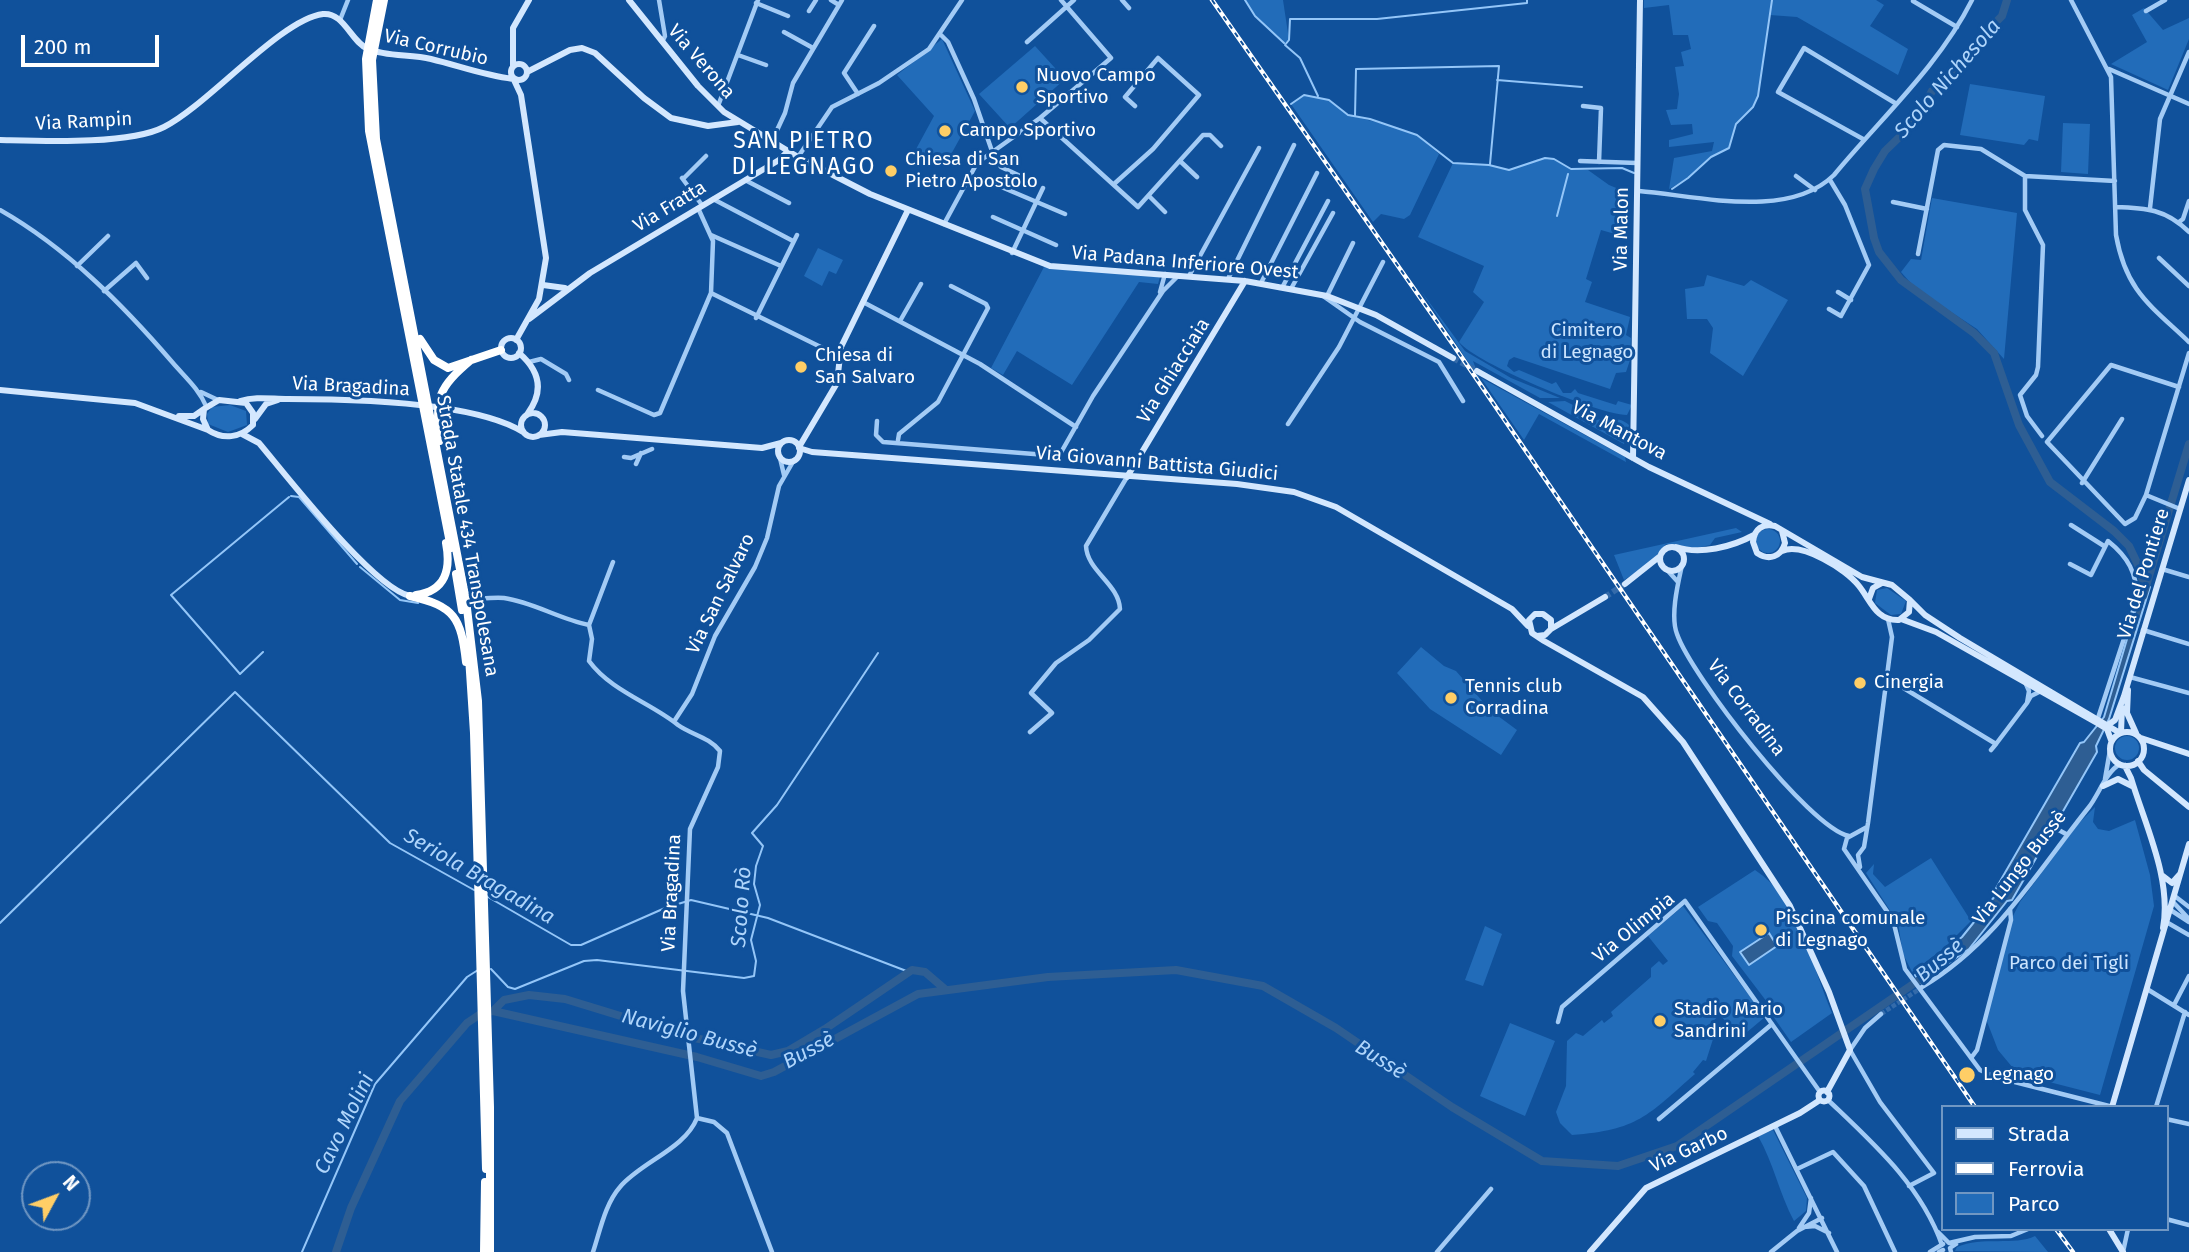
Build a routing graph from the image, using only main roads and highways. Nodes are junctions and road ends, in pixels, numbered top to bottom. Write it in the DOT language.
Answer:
graph roads {
  1 [pos="374,0"];
  2 [pos="383,0"];
  3 [pos="369,59"];
  4 [pos="412,316"];
  5 [pos="501,350"];
  6 [pos="471,360"];
  7 [pos="438,487"];
  8 [pos="447,503"];
  9 [pos="472,701"];
  10 [pos="481,871"];
  11 [pos="486,1041"];
  12 [pos="484,1252"];
  13 [pos="490,1252"];
  1 -- 3 [label="highway, Strada Statale 434 Transpolesana"];
  2 -- 3 [label="highway, Strada Statale 434 Transpolesana"];
  3 -- 4 [label="highway, Strada Statale 434 Transpolesana"];
  3 -- 7 [label="highway, Strada Statale 434 Transpolesana"];
  4 -- 6 [label="highway"];
  4 -- 8 [label="highway, Strada Statale 434 Transpolesana"];
  5 -- 6 [label="highway"];
  6 -- 8 [label="highway"];
  7 -- 9 [label="highway, Strada Statale 434 Transpolesana"];
  7 -- 9 [label="highway"];
  8 -- 10 [label="highway, Strada Statale 434 Transpolesana"];
  9 -- 10 [label="highway, Strada Statale 434 Transpolesana"];
  10 -- 11 [label="highway, Strada Statale 434 Transpolesana"];
  11 -- 12 [label="highway, Strada Statale 434 Transpolesana"];
  11 -- 13 [label="highway, Strada Statale 434 Transpolesana"];
}
